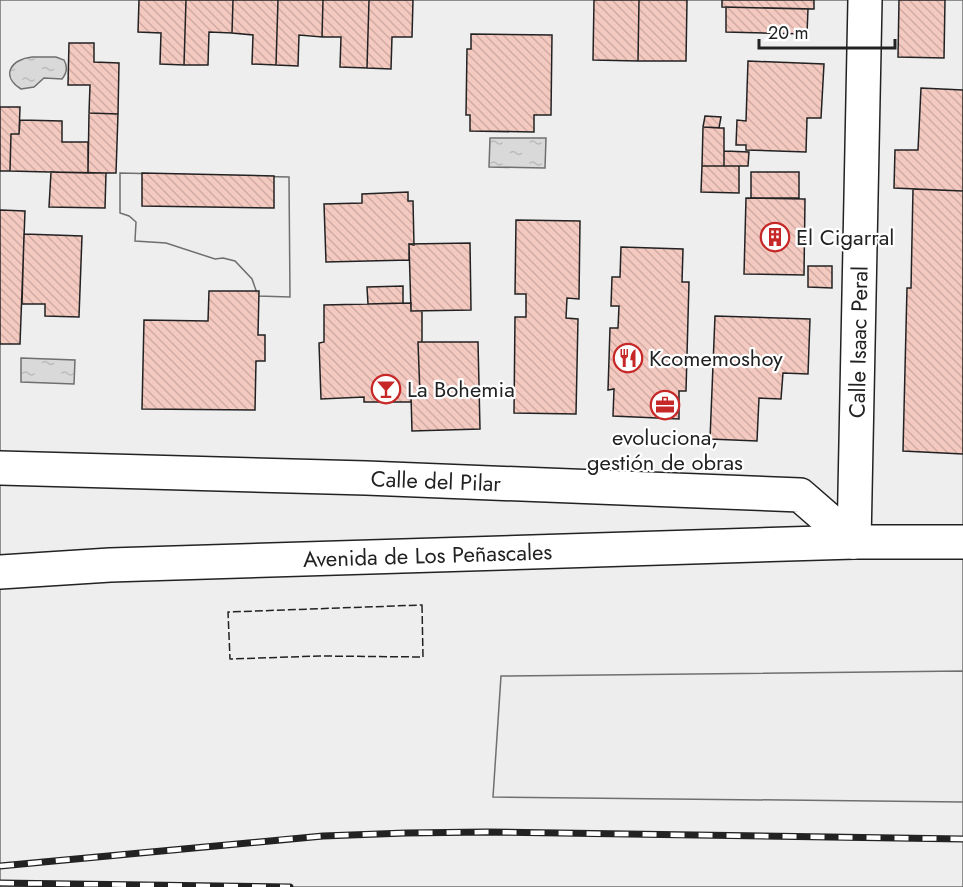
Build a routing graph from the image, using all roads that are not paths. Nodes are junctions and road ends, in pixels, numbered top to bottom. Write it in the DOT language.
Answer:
graph roads {
  1 [pos="865,0"];
  2 [pos="0,468"];
  3 [pos="854,542"];
  4 [pos="963,542"];
  5 [pos="0,572"];
  1 -- 3 [label="street, Calle Isaac Peral"];
  2 -- 3 [label="street, Calle del Pilar"];
  3 -- 4 [label="street, Avenida de Los Peñascales"];
  3 -- 5 [label="street, Avenida de Los Peñascales"];
}
